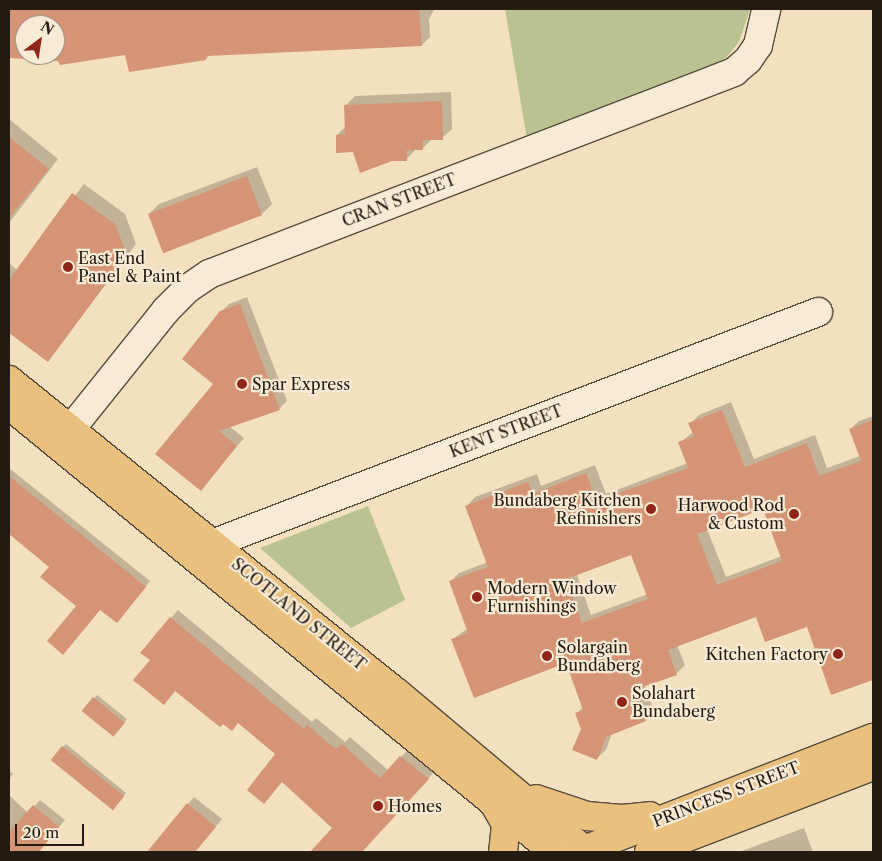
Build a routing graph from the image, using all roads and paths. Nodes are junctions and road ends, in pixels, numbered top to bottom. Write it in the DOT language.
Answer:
graph roads {
  1 [pos="766,9"];
  2 [pos="818,312"];
  3 [pos="9,380"];
  4 [pos="9,405"];
  5 [pos="64,437"];
  6 [pos="206,551"];
  7 [pos="873,738"];
  8 [pos="873,766"];
  9 [pos="497,790"];
  10 [pos="682,811"];
  11 [pos="698,832"];
  12 [pos="503,852"];
  13 [pos="554,852"];
  14 [pos="584,852"];
  15 [pos="649,852"];
  16 [pos="679,852"];
  1 -- 5 [label="street, CRAN STREET"];
  2 -- 6 [label="street, KENT STREET"];
  3 -- 5 [label="main road, SCOTLAND STREET"];
  4 -- 5 [label="main road, SCOTLAND STREET"];
  5 -- 6 [label="main road, SCOTLAND STREET"];
  6 -- 9 [label="main road, SCOTLAND STREET"];
  7 -- 10 [label="main road, PRINCESS STREET"];
  8 -- 11 [label="main road, PRINCESS STREET"];
  9 -- 10 [label="main road"];
  9 -- 12 [label="main road"];
  9 -- 13 [label="main road, SCOTLAND STREET"];
  9 -- 14 [label="main road, SCOTLAND STREET"];
  10 -- 14 [label="main road, PRINCESS STREET"];
  11 -- 15 [label="main road, PRINCESS STREET"];
  11 -- 16 [label="main road"];
}
